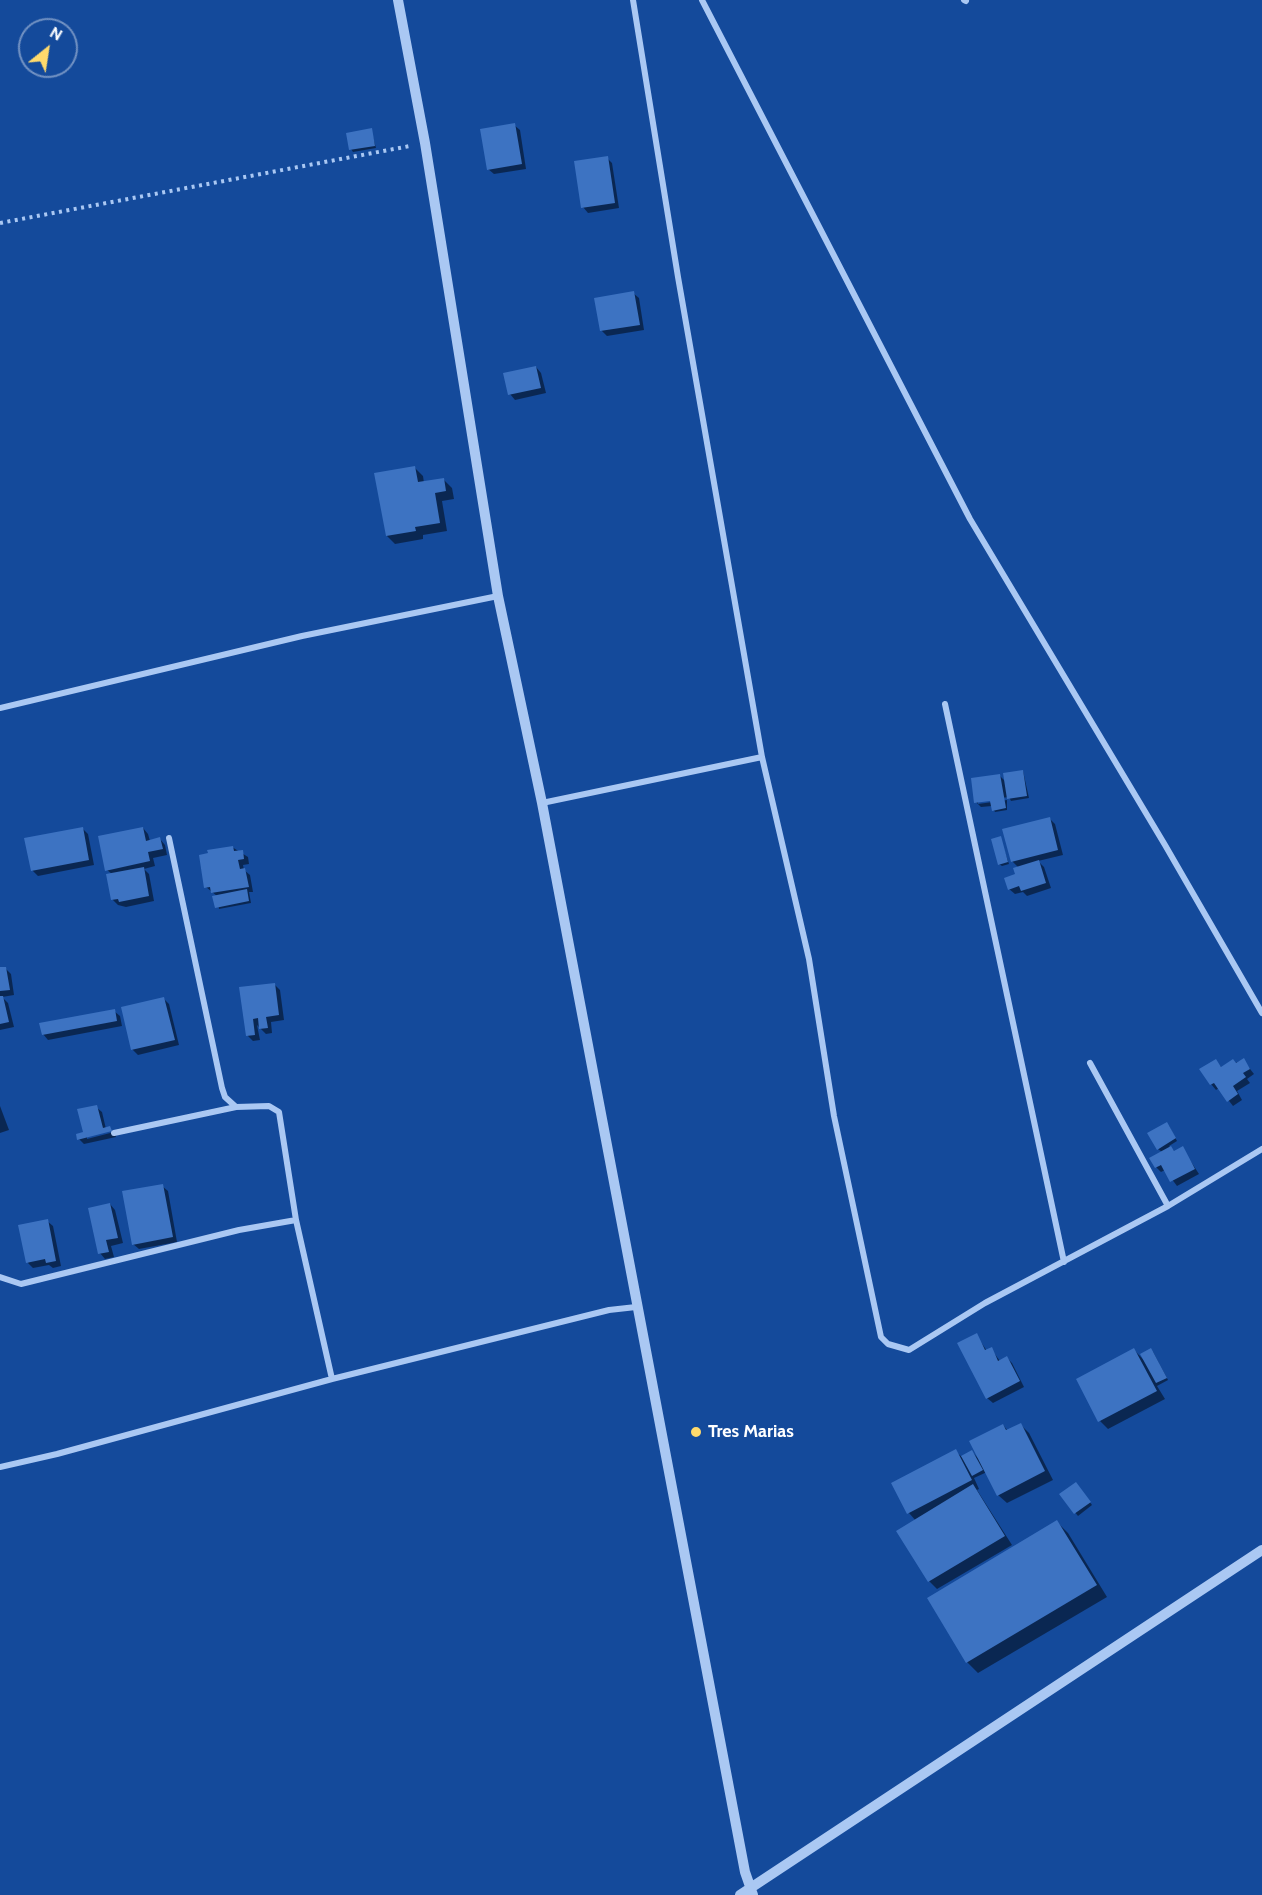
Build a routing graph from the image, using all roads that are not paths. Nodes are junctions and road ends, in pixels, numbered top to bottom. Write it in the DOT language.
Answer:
graph roads {
  1 [pos="398,0"];
  2 [pos="633,0"];
  3 [pos="702,0"];
  4 [pos="498,596"];
  5 [pos="945,704"];
  6 [pos="0,708"];
  7 [pos="762,757"];
  8 [pos="542,803"];
  9 [pos="169,838"];
  10 [pos="1262,1013"];
  11 [pos="1090,1064"];
  12 [pos="236,1107"];
  13 [pos="114,1133"];
  14 [pos="1262,1149"];
  15 [pos="1168,1206"];
  16 [pos="296,1220"];
  17 [pos="1064,1262"];
  18 [pos="0,1276"];
  19 [pos="636,1307"];
  20 [pos="332,1379"];
  21 [pos="0,1467"];
  22 [pos="1262,1550"];
  23 [pos="745,1872"];
  24 [pos="753,1891"];
  25 [pos="739,1895"];
  1 -- 4 [label="street"];
  2 -- 7 [label="street"];
  3 -- 10 [label="street"];
  4 -- 6 [label="street"];
  4 -- 8 [label="street"];
  5 -- 17 [label="street"];
  7 -- 8 [label="street"];
  7 -- 17 [label="street"];
  8 -- 19 [label="street"];
  9 -- 12 [label="street"];
  11 -- 15 [label="street"];
  12 -- 13 [label="street"];
  12 -- 16 [label="street"];
  14 -- 15 [label="street"];
  15 -- 17 [label="street"];
  16 -- 18 [label="street"];
  16 -- 20 [label="street"];
  19 -- 20 [label="street"];
  19 -- 23 [label="street"];
  20 -- 21 [label="street"];
  22 -- 24 [label="street"];
  23 -- 24 [label="street"];
  23 -- 25 [label="street"];
  24 -- 25 [label="street"];
}
